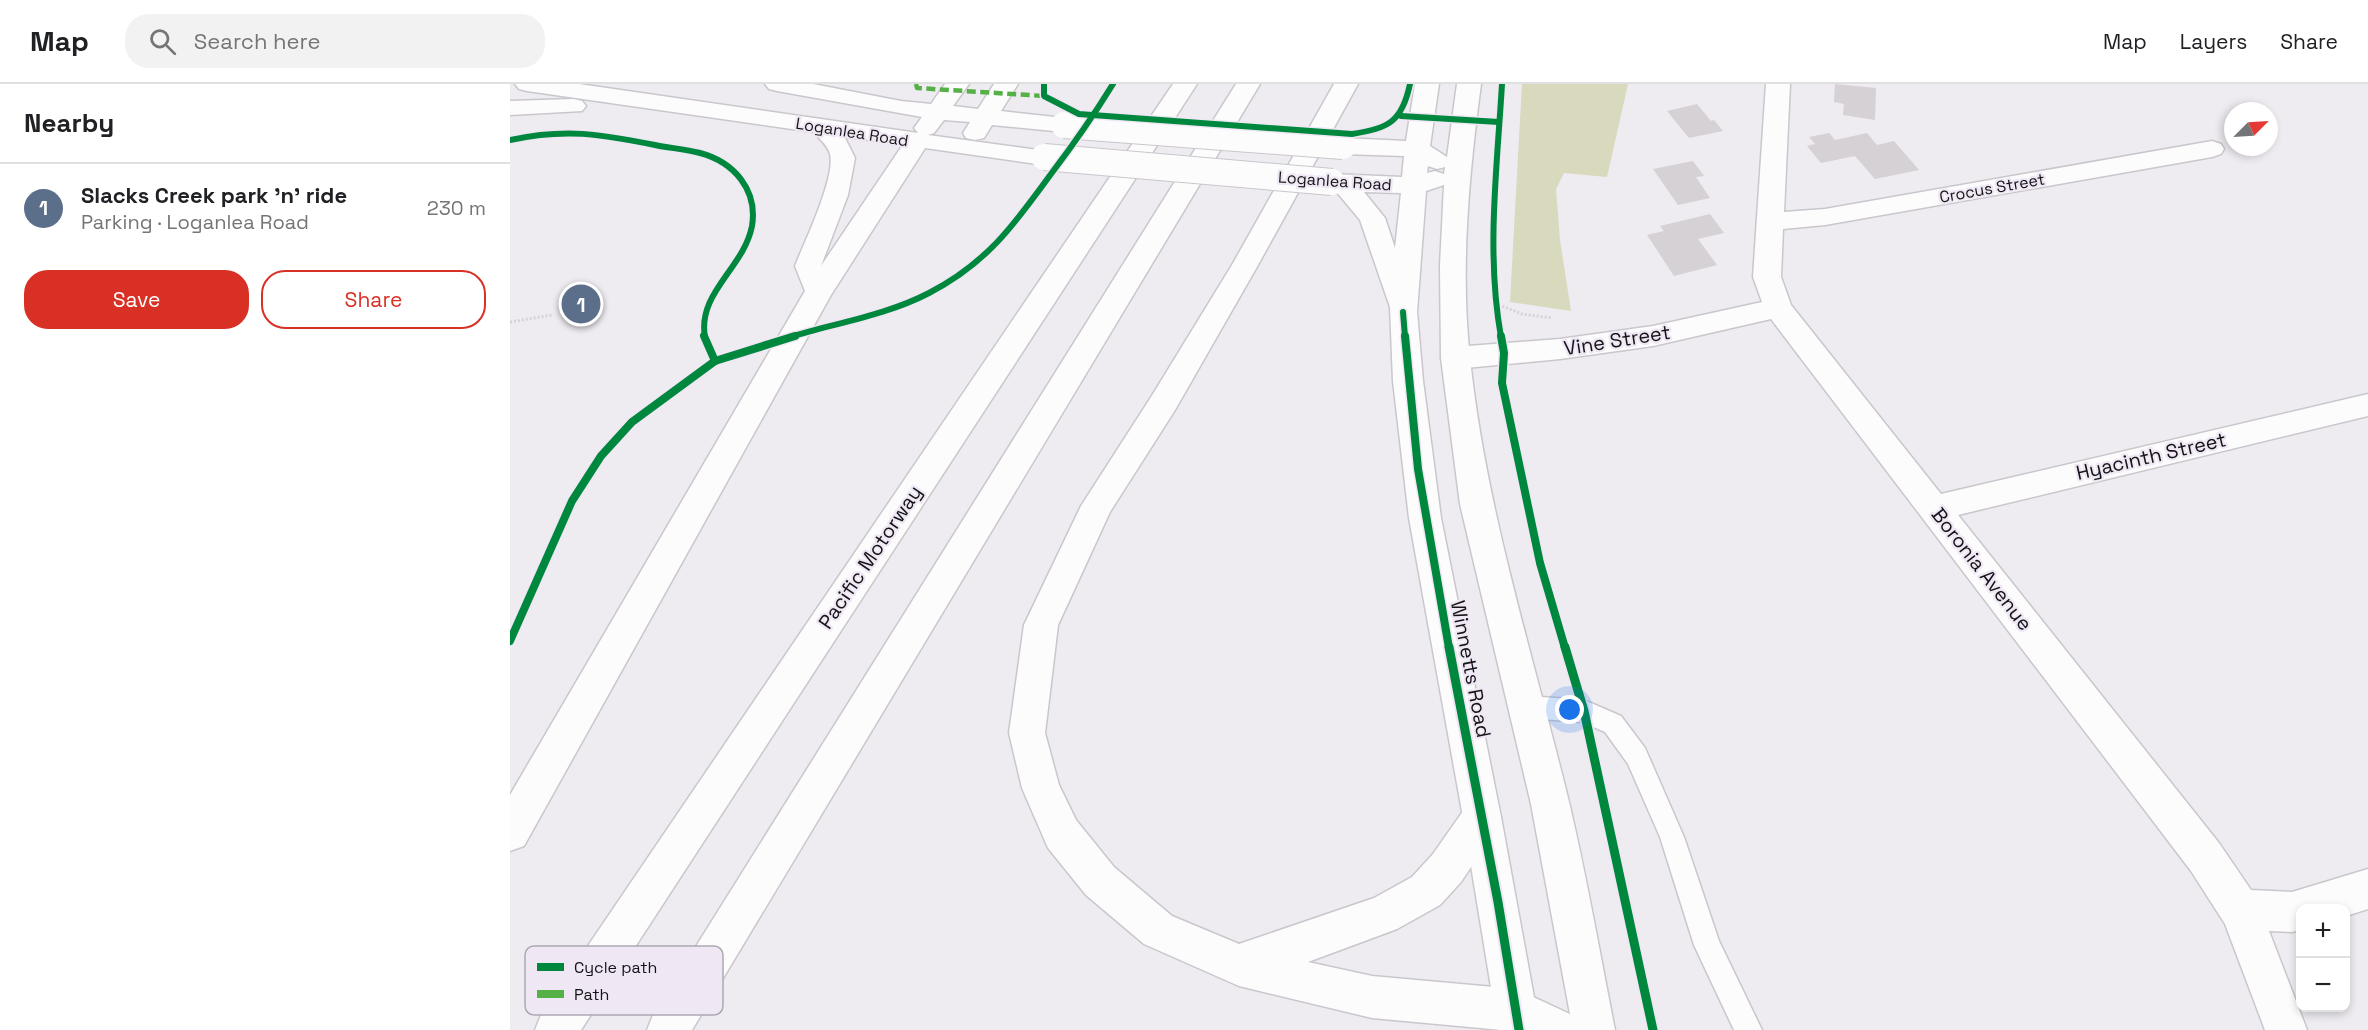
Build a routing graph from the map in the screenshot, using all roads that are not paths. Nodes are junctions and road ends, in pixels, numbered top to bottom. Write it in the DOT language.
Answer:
graph roads {
  1 [pos="527,84"];
  2 [pos="777,84"];
  3 [pos="838,84"];
  4 [pos="957,84"];
  5 [pos="1006,84"];
  6 [pos="1185,84"];
  7 [pos="1248,84"];
  8 [pos="1346,84"];
  9 [pos="1427,84"];
  10 [pos="1469,84"];
  11 [pos="1778,84"];
  12 [pos="801,88"];
  13 [pos="616,95"];
  14 [pos="510,108"];
  15 [pos="936,112"];
  16 [pos="986,117"];
  17 [pos="822,128"];
  18 [pos="917,142"];
  19 [pos="966,148"];
  20 [pos="2212,149"];
  21 [pos="1417,150"];
  22 [pos="1457,172"];
  23 [pos="1337,182"];
  24 [pos="1414,186"];
  25 [pos="1770,222"];
  26 [pos="812,303"];
  27 [pos="1778,308"];
  28 [pos="1403,312"];
  29 [pos="1455,358"];
  30 [pos="2368,405"];
  31 [pos="1935,508"];
  32 [pos="1527,707"];
  33 [pos="1482,817"];
  34 [pos="510,832"];
  35 [pos="2368,889"];
  36 [pos="2318,904"];
  37 [pos="2240,910"];
  38 [pos="2296,911"];
  39 [pos="612,946"];
  40 [pos="720,946"];
  41 [pos="1239,965"];
  42 [pos="566,1015"];
  43 [pos="677,1015"];
  44 [pos="1517,1020"];
  45 [pos="556,1030"];
  46 [pos="668,1030"];
  47 [pos="1557,1030"];
  48 [pos="1594,1030"];
  49 [pos="1748,1030"];
  50 [pos="2286,1030"];
  1 -- 13 [label="main road, Loganlea Road"];
  2 -- 12 [label="main road, Loganlea Road"];
  3 -- 12 [label="main road"];
  4 -- 15 [label="main road"];
  5 -- 16 [label="main road"];
  6 -- 39 [label="main road, Pacific Motorway"];
  7 -- 40 [label="main road"];
  8 -- 41 [label="main road"];
  9 -- 21 [label="main road, Winnetts Road"];
  10 -- 22 [label="main road"];
  11 -- 25 [label="main road, Boronia Avenue"];
  12 -- 15 [label="main road, Loganlea Road"];
  13 -- 14 [label="main road"];
  13 -- 17 [label="main road, Loganlea Road"];
  15 -- 16 [label="main road, Loganlea Road"];
  15 -- 18 [label="main road"];
  16 -- 19 [label="main road"];
  16 -- 21 [label="main road, Loganlea Road, bridge"];
  17 -- 18 [label="main road, Loganlea Road"];
  17 -- 26 [label="main road"];
  18 -- 19 [label="main road, Loganlea Road"];
  18 -- 26 [label="main road"];
  19 -- 23 [label="main road, Loganlea Road, bridge"];
  20 -- 25 [label="main road, Crocus Street"];
  21 -- 22 [label="main road, Loganlea Road"];
  21 -- 24 [label="main road, Winnetts Road"];
  22 -- 24 [label="main road, Loganlea Road"];
  22 -- 29 [label="main road"];
  23 -- 24 [label="main road, Loganlea Road"];
  23 -- 28 [label="main road"];
  24 -- 28 [label="main road, Winnetts Road"];
  25 -- 27 [label="main road, Boronia Avenue"];
  26 -- 34 [label="main road"];
  27 -- 29 [label="main road, Vine Street"];
  27 -- 31 [label="main road, Boronia Avenue"];
  28 -- 33 [label="main road, Winnetts Road"];
  29 -- 32 [label="main road"];
  30 -- 31 [label="main road, Hyacinth Street"];
  31 -- 37 [label="main road, Boronia Avenue"];
  32 -- 48 [label="main road"];
  32 -- 49 [label="lane"];
  33 -- 41 [label="main road"];
  33 -- 44 [label="main road, Winnetts Road"];
  35 -- 36 [label="main road"];
  37 -- 38 [label="main road"];
  37 -- 50 [label="main road, Boronia Avenue"];
  41 -- 44 [label="main road"];
  42 -- 45 [label="main road, Pacific Motorway"];
  43 -- 46 [label="main road"];
  44 -- 47 [label="main road"];
}
